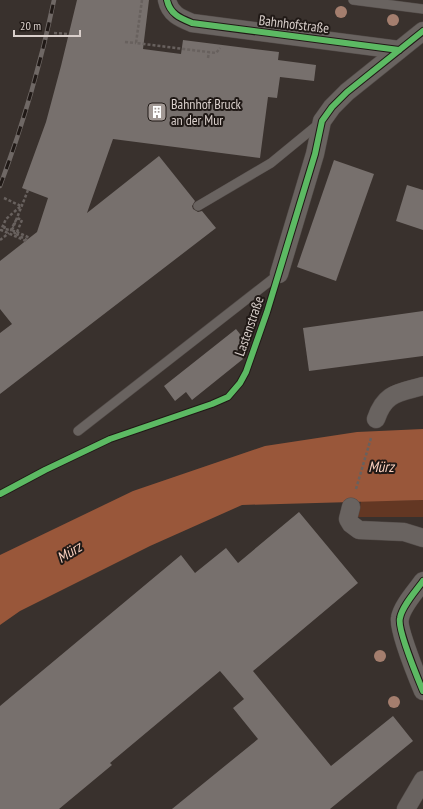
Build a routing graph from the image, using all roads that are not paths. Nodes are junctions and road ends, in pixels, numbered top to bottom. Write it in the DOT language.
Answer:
graph roads {
  1 [pos="167,0"];
  2 [pos="353,0"];
  3 [pos="423,9"];
  4 [pos="423,31"];
  5 [pos="399,50"];
  6 [pos="322,121"];
  7 [pos="198,206"];
  8 [pos="279,274"];
  9 [pos="423,386"];
  10 [pos="376,419"];
  11 [pos="78,431"];
  12 [pos="351,507"];
  13 [pos="423,538"];
  14 [pos="423,581"];
  15 [pos="423,691"];
  16 [pos="423,780"];
  17 [pos="413,804"];
  1 -- 5 [label="street, Bahnhofstraße"];
  2 -- 3 [label="lane"];
  4 -- 5 [label="street"];
  5 -- 6 [label="street"];
  6 -- 7 [label="lane"];
  6 -- 8 [label="street"];
  8 -- 11 [label="lane"];
  9 -- 10 [label="street"];
  12 -- 13 [label="street"];
  14 -- 15 [label="street"];
  16 -- 17 [label="street"];
}
